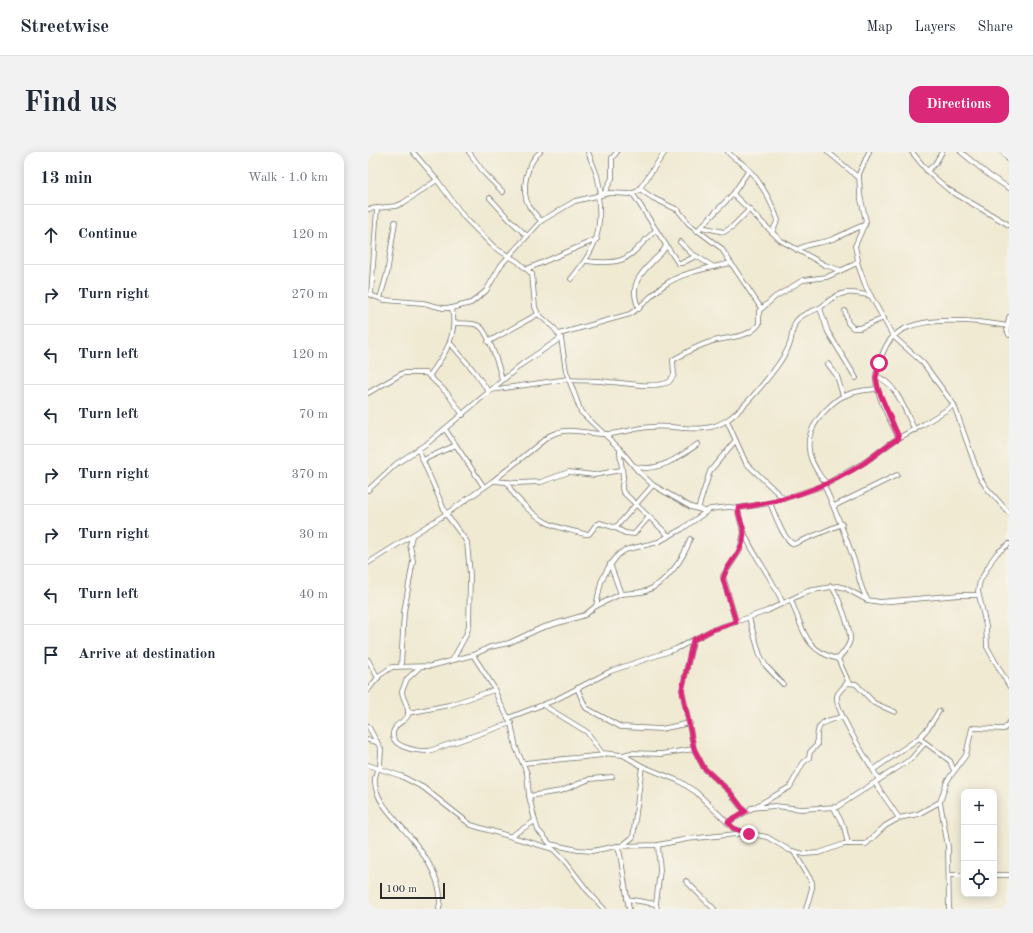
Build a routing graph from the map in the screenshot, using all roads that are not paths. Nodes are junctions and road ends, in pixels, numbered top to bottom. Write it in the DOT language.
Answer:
graph roads {
  1 [pos="413,152"];
  2 [pos="469,152"];
  3 [pos="540,152"];
  4 [pos="588,152"];
  5 [pos="617,152"];
  6 [pos="665,152"];
  7 [pos="728,152"];
  8 [pos="828,152"];
  9 [pos="869,152"];
  10 [pos="912,152"];
  11 [pos="942,152"];
  12 [pos="961,152"];
  13 [pos="1003,152"];
  14 [pos="1009,160"];
  15 [pos="749,170"];
  16 [pos="927,171"];
  17 [pos="859,178"];
  18 [pos="437,180"];
  19 [pos="1009,188"];
  20 [pos="640,189"];
  21 [pos="503,192"];
  22 [pos="633,194"];
  23 [pos="733,194"];
  24 [pos="601,195"];
  25 [pos="490,198"];
  26 [pos="368,208"];
  27 [pos="377,208"];
  28 [pos="750,209"];
  29 [pos="1009,218"];
  30 [pos="541,221"];
  31 [pos="395,222"];
  32 [pos="1007,224"];
  33 [pos="865,225"];
  34 [pos="701,227"];
  35 [pos="656,230"];
  36 [pos="697,231"];
  37 [pos="772,232"];
  38 [pos="528,236"];
  39 [pos="597,239"];
  40 [pos="680,242"];
  41 [pos="666,245"];
  42 [pos="797,250"];
  43 [pos="509,256"];
  44 [pos="696,256"];
  45 [pos="586,261"];
  46 [pos="857,262"];
  47 [pos="731,263"];
  48 [pos="714,267"];
  49 [pos="527,269"];
  50 [pos="841,270"];
  51 [pos="571,279"];
  52 [pos="370,294"];
  53 [pos="871,296"];
  54 [pos="380,298"];
  55 [pos="452,308"];
  56 [pos="761,308"];
  57 [pos="820,308"];
  58 [pos="639,309"];
  59 [pos="845,311"];
  60 [pos="538,314"];
  61 [pos="1009,317"];
  62 [pos="884,318"];
  63 [pos="454,323"];
  64 [pos="1008,326"];
  65 [pos="1009,335"];
  66 [pos="560,336"];
  67 [pos="893,336"];
  68 [pos="488,342"];
  69 [pos="450,344"];
  70 [pos="828,364"];
  71 [pos="430,375"];
  72 [pos="876,376"];
  73 [pos="856,378"];
  74 [pos="568,379"];
  75 [pos="502,380"];
  76 [pos="878,389"];
  77 [pos="490,391"];
  78 [pos="368,393"];
  79 [pos="843,396"];
  80 [pos="954,405"];
  81 [pos="463,415"];
  82 [pos="727,421"];
  83 [pos="445,429"];
  84 [pos="914,430"];
  85 [pos="603,434"];
  86 [pos="899,438"];
  87 [pos="735,441"];
  88 [pos="698,444"];
  89 [pos="456,445"];
  90 [pos="418,449"];
  91 [pos="620,449"];
  92 [pos="422,460"];
  93 [pos="634,466"];
  94 [pos="621,470"];
  95 [pos="897,475"];
  96 [pos="493,481"];
  97 [pos="507,482"];
  98 [pos="826,484"];
  99 [pos="653,485"];
  100 [pos="484,487"];
  101 [pos="368,490"];
  102 [pos="784,499"];
  103 [pos="770,503"];
  104 [pos="636,504"];
  105 [pos="834,506"];
  106 [pos="738,508"];
  107 [pos="698,509"];
  108 [pos="705,511"];
  109 [pos="446,514"];
  110 [pos="1009,514"];
  111 [pos="649,517"];
  112 [pos="842,524"];
  113 [pos="614,528"];
  114 [pos="744,531"];
  115 [pos="412,536"];
  116 [pos="669,536"];
  117 [pos="690,539"];
  118 [pos="1009,544"];
  119 [pos="368,563"];
  120 [pos="610,564"];
  121 [pos="831,586"];
  122 [pos="621,594"];
  123 [pos="978,595"];
  124 [pos="791,600"];
  125 [pos="869,600"];
  126 [pos="782,604"];
  127 [pos="596,606"];
  128 [pos="749,618"];
  129 [pos="736,622"];
  130 [pos="693,640"];
  131 [pos="473,655"];
  132 [pos="838,659"];
  133 [pos="368,660"];
  134 [pos="452,660"];
  135 [pos="401,666"];
  136 [pos="420,667"];
  137 [pos="378,678"];
  138 [pos="847,683"];
  139 [pos="783,684"];
  140 [pos="1009,686"];
  141 [pos="577,688"];
  142 [pos="368,690"];
  143 [pos="494,690"];
  144 [pos="543,705"];
  145 [pos="939,711"];
  146 [pos="408,712"];
  147 [pos="895,712"];
  148 [pos="842,717"];
  149 [pos="508,718"];
  150 [pos="511,723"];
  151 [pos="690,723"];
  152 [pos="1009,723"];
  153 [pos="368,726"];
  154 [pos="919,738"];
  155 [pos="368,740"];
  156 [pos="377,742"];
  157 [pos="925,743"];
  158 [pos="694,749"];
  159 [pos="606,754"];
  160 [pos="623,755"];
  161 [pos="524,763"];
  162 [pos="368,764"];
  163 [pos="642,766"];
  164 [pos="379,768"];
  165 [pos="874,770"];
  166 [pos="954,771"];
  167 [pos="612,777"];
  168 [pos="879,780"];
  169 [pos="875,783"];
  170 [pos="529,796"];
  171 [pos="940,802"];
  172 [pos="751,808"];
  173 [pos="834,808"];
  174 [pos="746,811"];
  175 [pos="899,818"];
  176 [pos="535,821"];
  177 [pos="728,822"];
  178 [pos="746,833"];
  179 [pos="511,836"];
  180 [pos="550,844"];
  181 [pos="658,844"];
  182 [pos="848,844"];
  183 [pos="623,845"];
  184 [pos="617,846"];
  185 [pos="553,849"];
  186 [pos="794,852"];
  187 [pos="949,875"];
  188 [pos="961,875"];
  189 [pos="997,875"];
  190 [pos="1009,875"];
  191 [pos="686,881"];
  192 [pos="627,899"];
  193 [pos="656,904"];
  194 [pos="439,909"];
  195 [pos="604,909"];
  196 [pos="629,909"];
  197 [pos="657,909"];
  198 [pos="714,909"];
  199 [pos="806,909"];
  200 [pos="950,909"];
  1 -- 18 [label="street"];
  2 -- 21 [label="street"];
  3 -- 30 [label="street"];
  4 -- 24 [label="street"];
  5 -- 24 [label="street"];
  6 -- 20 [label="street"];
  7 -- 15 [label="street"];
  8 -- 17 [label="street"];
  9 -- 17 [label="street"];
  10 -- 16 [label="street"];
  11 -- 16 [label="street"];
  12 -- 19 [label="street"];
  13 -- 14 [label="street"];
  15 -- 23 [label="street"];
  15 -- 37 [label="street"];
  16 -- 32 [label="street"];
  17 -- 33 [label="street"];
  18 -- 27 [label="street"];
  18 -- 43 [label="street"];
  20 -- 22 [label="street"];
  20 -- 36 [label="street"];
  22 -- 24 [label="street"];
  22 -- 35 [label="street"];
  23 -- 28 [label="street"];
  23 -- 34 [label="street"];
  24 -- 30 [label="street"];
  24 -- 39 [label="street"];
  25 -- 38 [label="street"];
  26 -- 27 [label="street"];
  27 -- 52 [label="street"];
  28 -- 34 [label="street"];
  28 -- 37 [label="street"];
  29 -- 32 [label="street"];
  30 -- 38 [label="street"];
  31 -- 54 [label="street"];
  33 -- 42 [label="street"];
  33 -- 46 [label="street"];
  34 -- 36 [label="street"];
  35 -- 41 [label="street"];
  35 -- 45 [label="street"];
  36 -- 47 [label="street"];
  37 -- 42 [label="street"];
  38 -- 43 [label="street"];
  39 -- 45 [label="street"];
  39 -- 49 [label="street"];
  40 -- 44 [label="street"];
  41 -- 44 [label="street"];
  41 -- 58 [label="street"];
  42 -- 50 [label="street"];
  43 -- 49 [label="street"];
  43 -- 55 [label="street"];
  44 -- 48 [label="street"];
  45 -- 51 [label="street"];
  46 -- 50 [label="street"];
  46 -- 53 [label="street"];
  47 -- 48 [label="street"];
  47 -- 56 [label="street"];
  48 -- 58 [label="street"];
  49 -- 60 [label="street"];
  50 -- 56 [label="street"];
  52 -- 54 [label="street"];
  53 -- 57 [label="street"];
  53 -- 62 [label="street"];
  54 -- 55 [label="street"];
  55 -- 63 [label="street"];
  56 -- 74 [label="street"];
  57 -- 73 [label="street"];
  57 -- 82 [label="street"];
  58 -- 66 [label="street"];
  59 -- 62 [label="street"];
  60 -- 66 [label="street"];
  60 -- 68 [label="street"];
  61 -- 64 [label="street"];
  62 -- 67 [label="street"];
  63 -- 68 [label="street"];
  63 -- 69 [label="street"];
  64 -- 65 [label="street"];
  64 -- 67 [label="street"];
  66 -- 74 [label="street"];
  66 -- 75 [label="street"];
  67 -- 72 [label="street"];
  67 -- 80 [label="street"];
  68 -- 75 [label="street"];
  69 -- 71 [label="street"];
  69 -- 77 [label="street"];
  70 -- 79 [label="street"];
  71 -- 78 [label="street"];
  71 -- 81 [label="street"];
  72 -- 76 [label="street"];
  72 -- 84 [label="street"];
  74 -- 77 [label="street"];
  74 -- 85 [label="street"];
  75 -- 77 [label="street"];
  76 -- 79 [label="street"];
  76 -- 86 [label="street"];
  77 -- 81 [label="street"];
  79 -- 98 [label="street"];
  80 -- 84 [label="street"];
  80 -- 110 [label="street"];
  81 -- 83 [label="street"];
  82 -- 85 [label="street"];
  82 -- 87 [label="street"];
  83 -- 89 [label="street"];
  83 -- 90 [label="street"];
  84 -- 86 [label="street"];
  85 -- 91 [label="street"];
  85 -- 96 [label="street"];
  86 -- 98 [label="street"];
  87 -- 102 [label="street"];
  87 -- 107 [label="street"];
  88 -- 93 [label="street"];
  89 -- 92 [label="street"];
  89 -- 100 [label="street"];
  90 -- 92 [label="street"];
  90 -- 101 [label="street"];
  91 -- 93 [label="street"];
  91 -- 94 [label="street"];
  92 -- 109 [label="street"];
  93 -- 99 [label="street"];
  94 -- 97 [label="street"];
  94 -- 104 [label="street"];
  95 -- 105 [label="street"];
  96 -- 97 [label="street"];
  96 -- 100 [label="street"];
  97 -- 113 [label="street"];
  98 -- 102 [label="street"];
  98 -- 105 [label="street"];
  99 -- 104 [label="street"];
  99 -- 107 [label="street"];
  100 -- 109 [label="street"];
  102 -- 103 [label="street"];
  103 -- 106 [label="street"];
  103 -- 112 [label="street"];
  104 -- 111 [label="street"];
  104 -- 113 [label="street"];
  105 -- 112 [label="street"];
  106 -- 108 [label="street"];
  106 -- 114 [label="street"];
  107 -- 108 [label="street"];
  108 -- 116 [label="street"];
  109 -- 115 [label="street"];
  109 -- 134 [label="street"];
  111 -- 113 [label="street"];
  111 -- 116 [label="street"];
  112 -- 125 [label="street"];
  114 -- 126 [label="street"];
  114 -- 129 [label="street"];
  115 -- 119 [label="street"];
  115 -- 135 [label="street"];
  116 -- 120 [label="street"];
  117 -- 122 [label="street"];
  118 -- 123 [label="street"];
  120 -- 122 [label="street"];
  120 -- 127 [label="street"];
  121 -- 124 [label="street"];
  121 -- 125 [label="street"];
  121 -- 132 [label="street"];
  122 -- 127 [label="street"];
  123 -- 125 [label="street"];
  123 -- 140 [label="street"];
  124 -- 126 [label="street"];
  124 -- 132 [label="street"];
  126 -- 128 [label="street"];
  127 -- 131 [label="street"];
  128 -- 129 [label="street"];
  128 -- 139 [label="street"];
  129 -- 130 [label="street"];
  130 -- 141 [label="street"];
  130 -- 151 [label="street"];
  131 -- 134 [label="street"];
  131 -- 143 [label="street"];
  132 -- 138 [label="street"];
  133 -- 137 [label="street"];
  134 -- 136 [label="street"];
  135 -- 136 [label="street"];
  135 -- 137 [label="street"];
  136 -- 146 [label="street"];
  137 -- 142 [label="street"];
  138 -- 147 [label="street"];
  138 -- 148 [label="street"];
  141 -- 144 [label="street"];
  141 -- 151 [label="street"];
  143 -- 146 [label="street"];
  143 -- 149 [label="street"];
  144 -- 149 [label="street"];
  144 -- 159 [label="street"];
  145 -- 154 [label="street"];
  146 -- 150 [label="street"];
  148 -- 165 [label="street"];
  148 -- 172 [label="street"];
  149 -- 150 [label="street"];
  150 -- 161 [label="street"];
  151 -- 158 [label="street"];
  152 -- 166 [label="street"];
  153 -- 156 [label="street"];
  154 -- 157 [label="street"];
  154 -- 165 [label="street"];
  155 -- 156 [label="street"];
  156 -- 164 [label="street"];
  157 -- 166 [label="street"];
  157 -- 168 [label="street"];
  158 -- 160 [label="street"];
  158 -- 174 [label="street"];
  159 -- 160 [label="street"];
  159 -- 161 [label="street"];
  160 -- 163 [label="street"];
  161 -- 170 [label="street"];
  162 -- 164 [label="street"];
  163 -- 177 [label="street"];
  163 -- 183 [label="street"];
  164 -- 179 [label="street"];
  164 -- 194 [label="street"];
  165 -- 168 [label="street"];
  166 -- 171 [label="street"];
  167 -- 170 [label="street"];
  168 -- 169 [label="street"];
  169 -- 173 [label="street"];
  169 -- 175 [label="street"];
  170 -- 176 [label="street"];
  171 -- 175 [label="street"];
  171 -- 187 [label="street"];
  172 -- 173 [label="street"];
  172 -- 174 [label="street"];
  173 -- 182 [label="street"];
  174 -- 177 [label="street"];
  175 -- 182 [label="street"];
  176 -- 179 [label="street"];
  176 -- 180 [label="street"];
  177 -- 178 [label="street"];
  178 -- 181 [label="street"];
  178 -- 186 [label="street"];
  179 -- 185 [label="street"];
  180 -- 184 [label="street"];
  180 -- 185 [label="street"];
  181 -- 183 [label="street"];
  181 -- 193 [label="street"];
  182 -- 186 [label="street"];
  183 -- 184 [label="street"];
  184 -- 192 [label="street"];
  185 -- 195 [label="street"];
  186 -- 199 [label="street"];
  187 -- 188 [label="street"];
  187 -- 200 [label="street"];
  189 -- 190 [label="street"];
  191 -- 198 [label="street"];
  192 -- 193 [label="street"];
  192 -- 196 [label="street"];
  193 -- 197 [label="street"];
}
